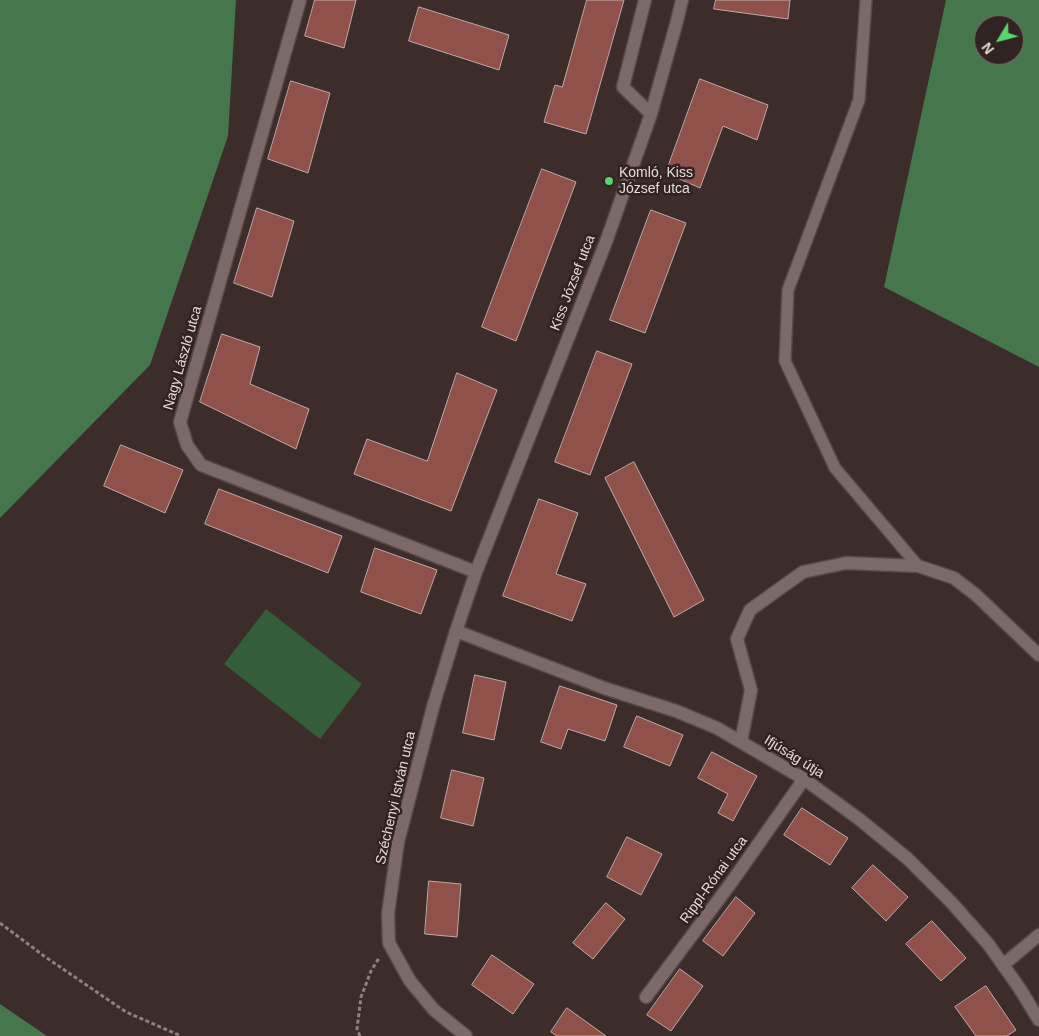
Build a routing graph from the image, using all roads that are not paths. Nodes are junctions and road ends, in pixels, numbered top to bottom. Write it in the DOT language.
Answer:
graph roads {
  1 [pos="300,0"];
  2 [pos="645,0"];
  3 [pos="682,0"];
  4 [pos="866,0"];
  5 [pos="652,114"];
  6 [pos="918,566"];
  7 [pos="476,572"];
  8 [pos="456,630"];
  9 [pos="1039,655"];
  10 [pos="741,742"];
  11 [pos="804,779"];
  12 [pos="1039,935"];
  13 [pos="1003,965"];
  14 [pos="646,997"];
  15 [pos="1039,1020"];
  16 [pos="466,1036"];
  1 -- 7 [label="street, Nagy László utca"];
  2 -- 5 [label="street"];
  3 -- 5 [label="street, Kiss József utca"];
  4 -- 6 [label="lane"];
  5 -- 7 [label="street, Kiss József utca"];
  6 -- 9 [label="street"];
  6 -- 10 [label="street"];
  7 -- 8 [label="street, Kiss József utca"];
  8 -- 10 [label="street, Ifjúság útja"];
  8 -- 16 [label="street, Széchenyi István utca"];
  10 -- 11 [label="street, Ifjúság útja"];
  11 -- 13 [label="street, Ifjúság útja"];
  11 -- 14 [label="street, Rippl-Rónai utca"];
  12 -- 13 [label="street"];
  13 -- 15 [label="street, Ifjúság útja"];
}
